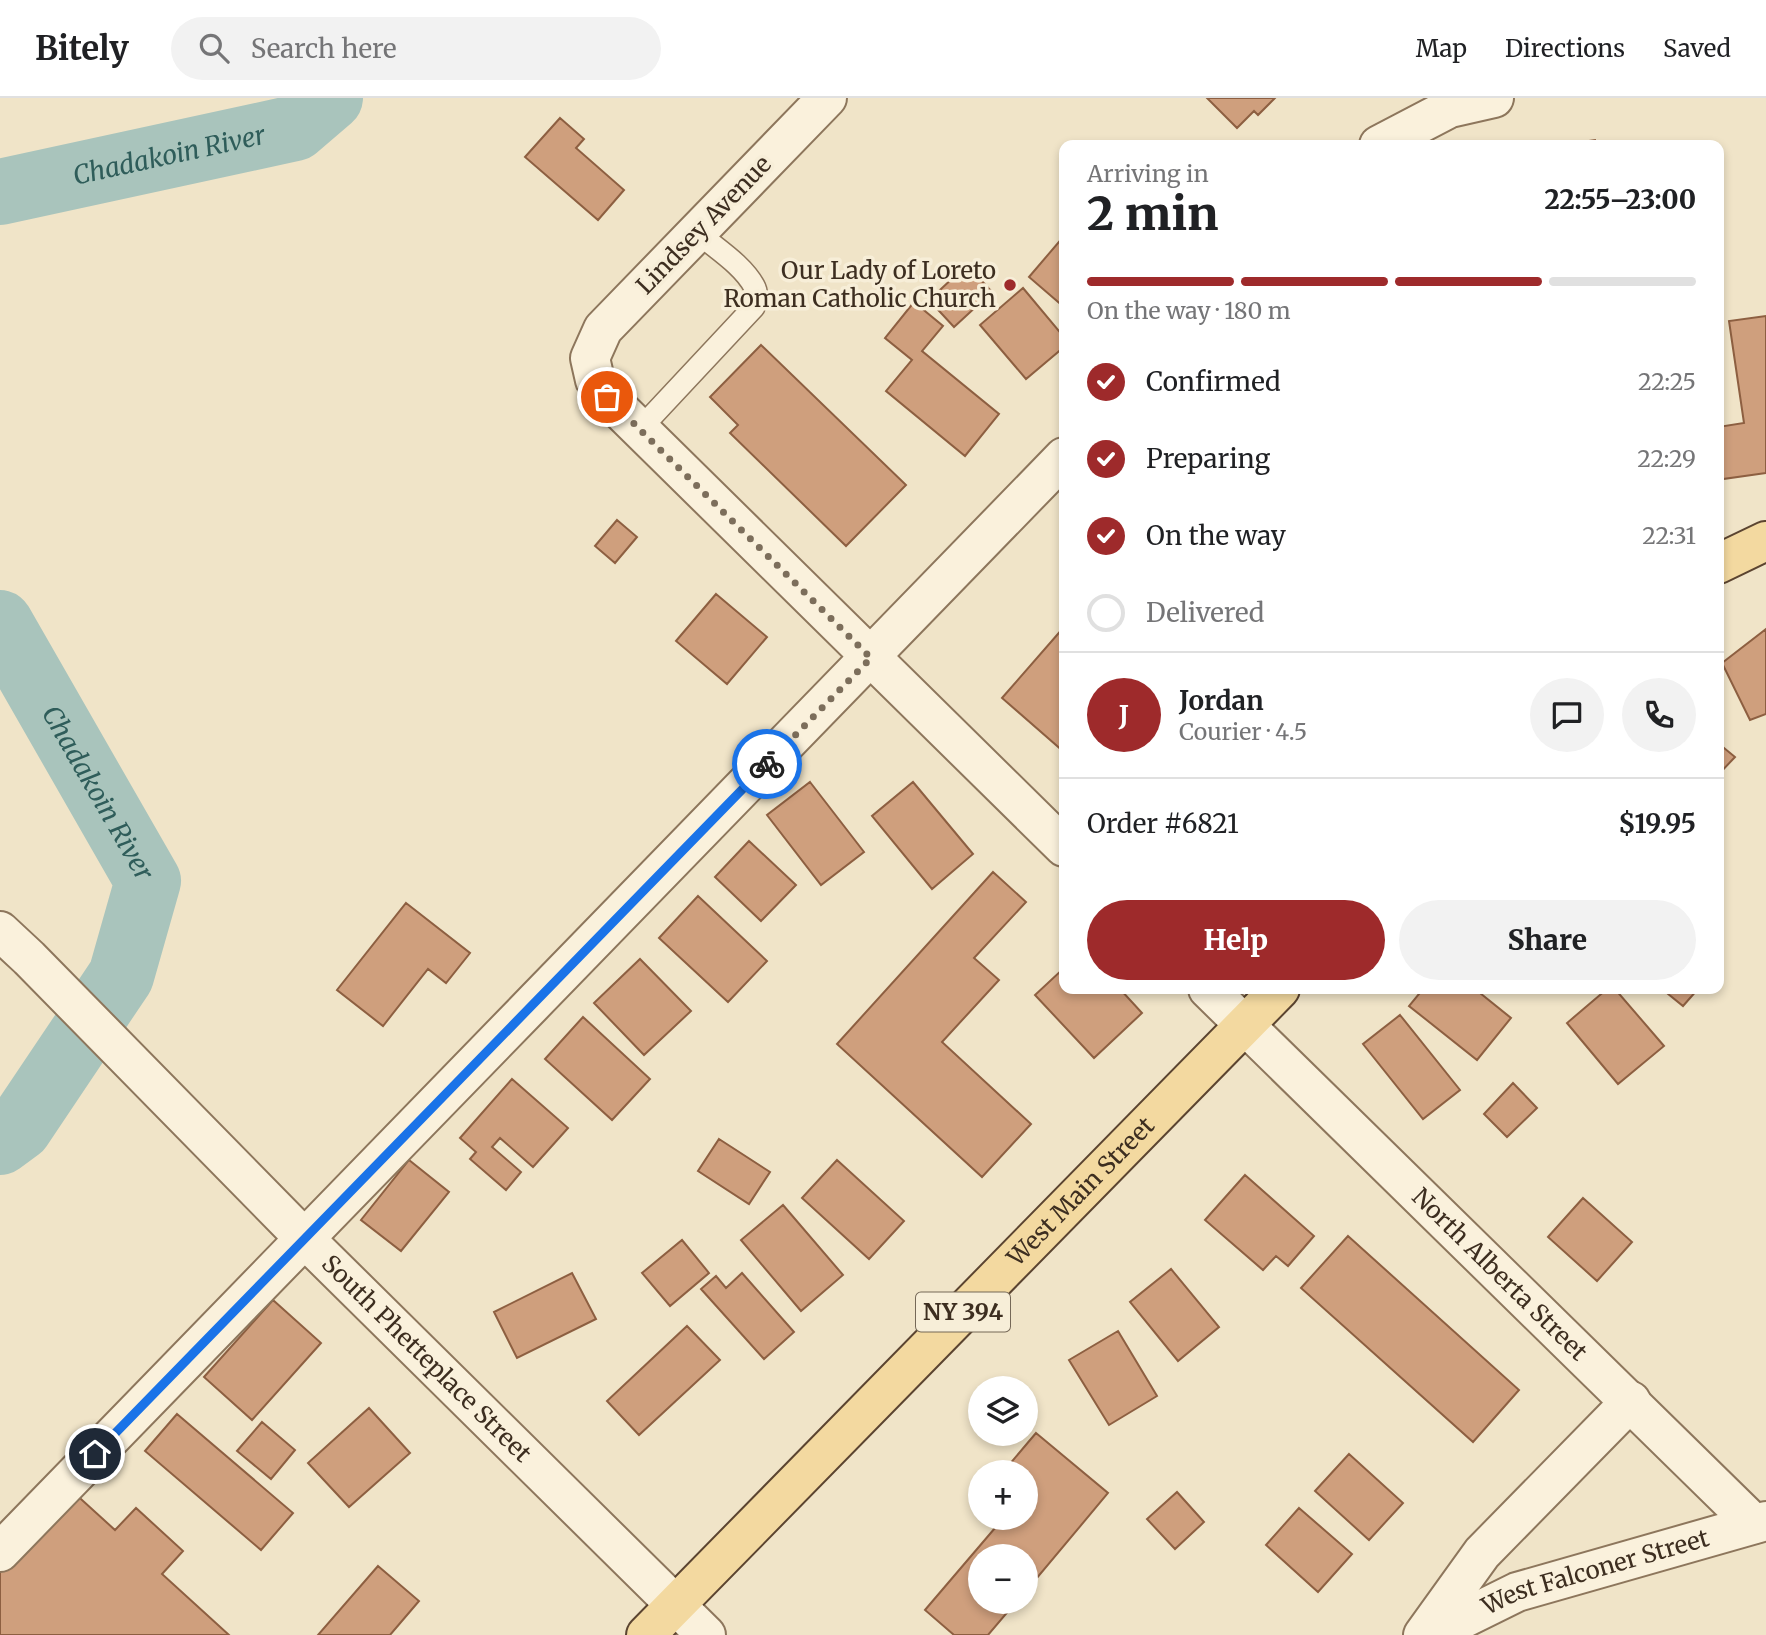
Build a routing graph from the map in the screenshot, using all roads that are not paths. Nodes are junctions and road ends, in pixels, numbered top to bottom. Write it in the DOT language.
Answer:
graph roads {
  1 [pos="827,98"];
  2 [pos="1494,98"];
  3 [pos="1389,140"];
  4 [pos="697,232"];
  5 [pos="639,430"];
  6 [pos="1059,462"];
  7 [pos="1766,541"];
  8 [pos="1724,561"];
  9 [pos="871,658"];
  10 [pos="1059,842"];
  11 [pos="0,932"];
  12 [pos="1213,994"];
  13 [pos="1275,994"];
  14 [pos="1245,1025"];
  15 [pos="303,1237"];
  16 [pos="1631,1401"];
  17 [pos="1760,1523"];
  18 [pos="0,1552"];
  19 [pos="675,1605"];
  20 [pos="646,1635"];
  21 [pos="706,1635"];
  22 [pos="1423,1635"];
  23 [pos="1430,1635"];
  1 -- 4 [label="street, Lindsey Avenue"];
  2 -- 3 [label="street"];
  4 -- 5 [label="street, Lindsey Avenue"];
  4 -- 5 [label="lane"];
  5 -- 9 [label="street"];
  6 -- 9 [label="street"];
  7 -- 8 [label="main road"];
  9 -- 10 [label="street"];
  9 -- 15 [label="street"];
  11 -- 15 [label="street, South Phetteplace Street"];
  12 -- 14 [label="street, North Alberta Street"];
  13 -- 14 [label="main road, West Main Street / NY 394"];
  14 -- 16 [label="street, North Alberta Street"];
  14 -- 19 [label="main road, West Main Street / NY 394"];
  15 -- 18 [label="street"];
  15 -- 19 [label="street, South Phetteplace Street"];
  16 -- 17 [label="street, North Alberta Street"];
  16 -- 22 [label="street"];
  17 -- 23 [label="street, West Falconer Street"];
  19 -- 20 [label="main road, West Main Street / NY 394"];
  19 -- 21 [label="street, South Phetteplace Street"];
}
